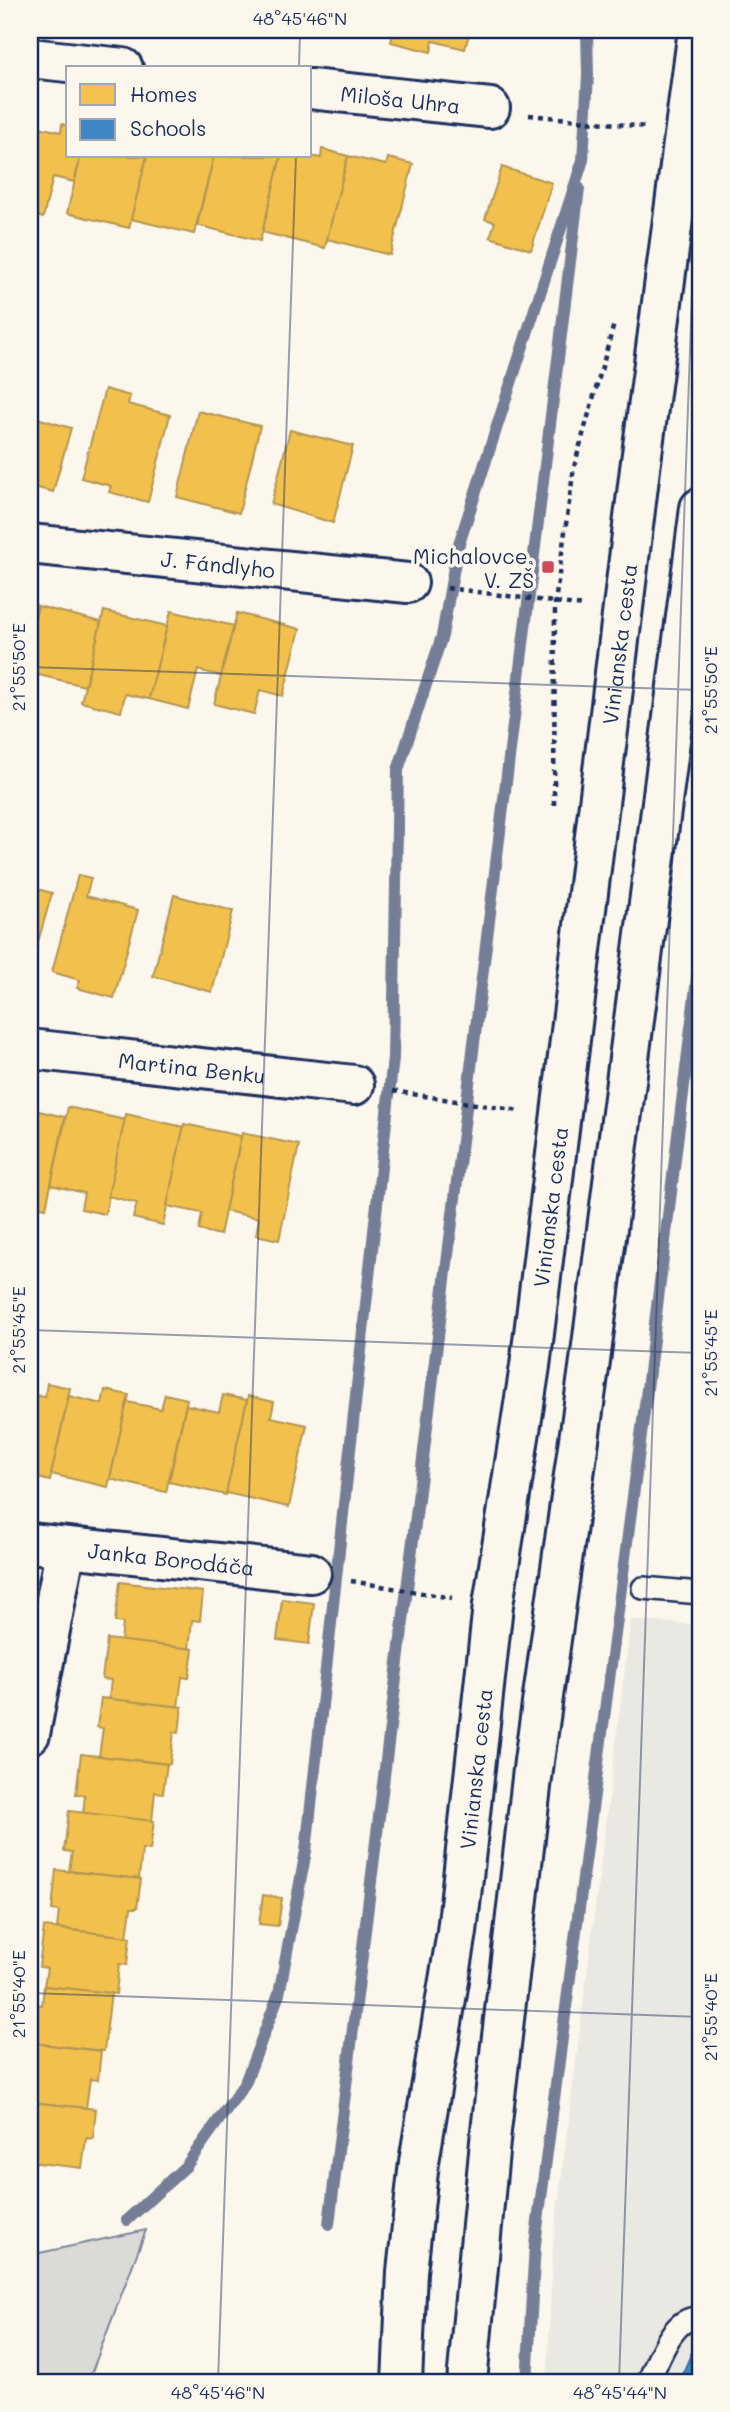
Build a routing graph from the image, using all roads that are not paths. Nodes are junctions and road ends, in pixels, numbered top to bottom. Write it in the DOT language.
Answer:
graph roads {
  1 [pos="698,30"];
  2 [pos="30,58"];
  3 [pos="104,66"];
  4 [pos="312,89"];
  5 [pos="490,108"];
  6 [pos="700,508"];
  7 [pos="30,544"];
  8 [pos="408,583"];
  9 [pos="30,1049"];
  10 [pos="354,1085"];
  11 [pos="48,1545"];
  12 [pos="311,1573"];
  13 [pos="643,1588"];
  14 [pos="700,1593"];
  15 [pos="30,1734"];
  16 [pos="700,2319"];
  17 [pos="402,2382"];
  18 [pos="467,2382"];
  19 [pos="649,2382"];
  1 -- 17 [label="main road, Vinianska cesta"];
  2 -- 3 [label="main road"];
  4 -- 5 [label="main road, Miloša Uhra"];
  6 -- 18 [label="main road"];
  7 -- 8 [label="main road, J. Fándlyho"];
  9 -- 10 [label="main road, Martina Benku"];
  11 -- 12 [label="main road, Janka Borodáča"];
  11 -- 15 [label="main road"];
  13 -- 14 [label="lane"];
  16 -- 19 [label="lane"];
}
